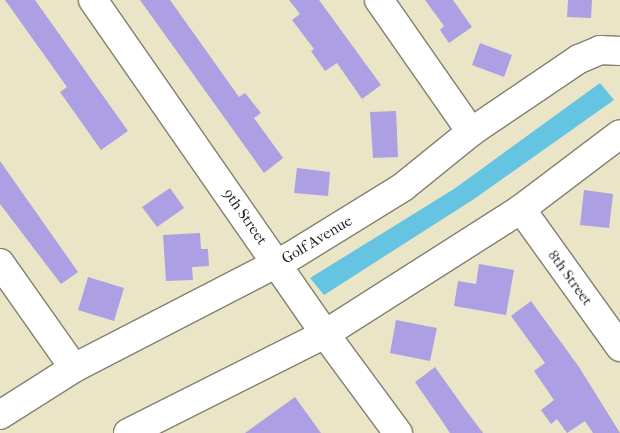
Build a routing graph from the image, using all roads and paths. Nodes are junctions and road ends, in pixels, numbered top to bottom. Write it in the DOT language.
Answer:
graph roads {
  1 [pos="93,0"];
  2 [pos="379,0"];
  3 [pos="620,51"];
  4 [pos="472,132"];
  5 [pos="620,134"];
  6 [pos="521,209"];
  7 [pos="0,263"];
  8 [pos="278,264"];
  9 [pos="324,334"];
  10 [pos="620,347"];
  11 [pos="74,368"];
  12 [pos="0,415"];
  13 [pos="128,433"];
  14 [pos="398,433"];
  1 -- 8 [label="street, 9th Street"];
  2 -- 4 [label="street"];
  3 -- 4 [label="street, Golf Avenue"];
  4 -- 8 [label="street, Golf Avenue"];
  5 -- 6 [label="street"];
  6 -- 9 [label="street"];
  6 -- 10 [label="street, 8th Street"];
  7 -- 11 [label="street"];
  8 -- 9 [label="street, 9th Street"];
  8 -- 11 [label="street, Golf Avenue"];
  9 -- 13 [label="street"];
  9 -- 14 [label="street, 9th Street"];
  11 -- 12 [label="street, Golf Avenue"];
}
